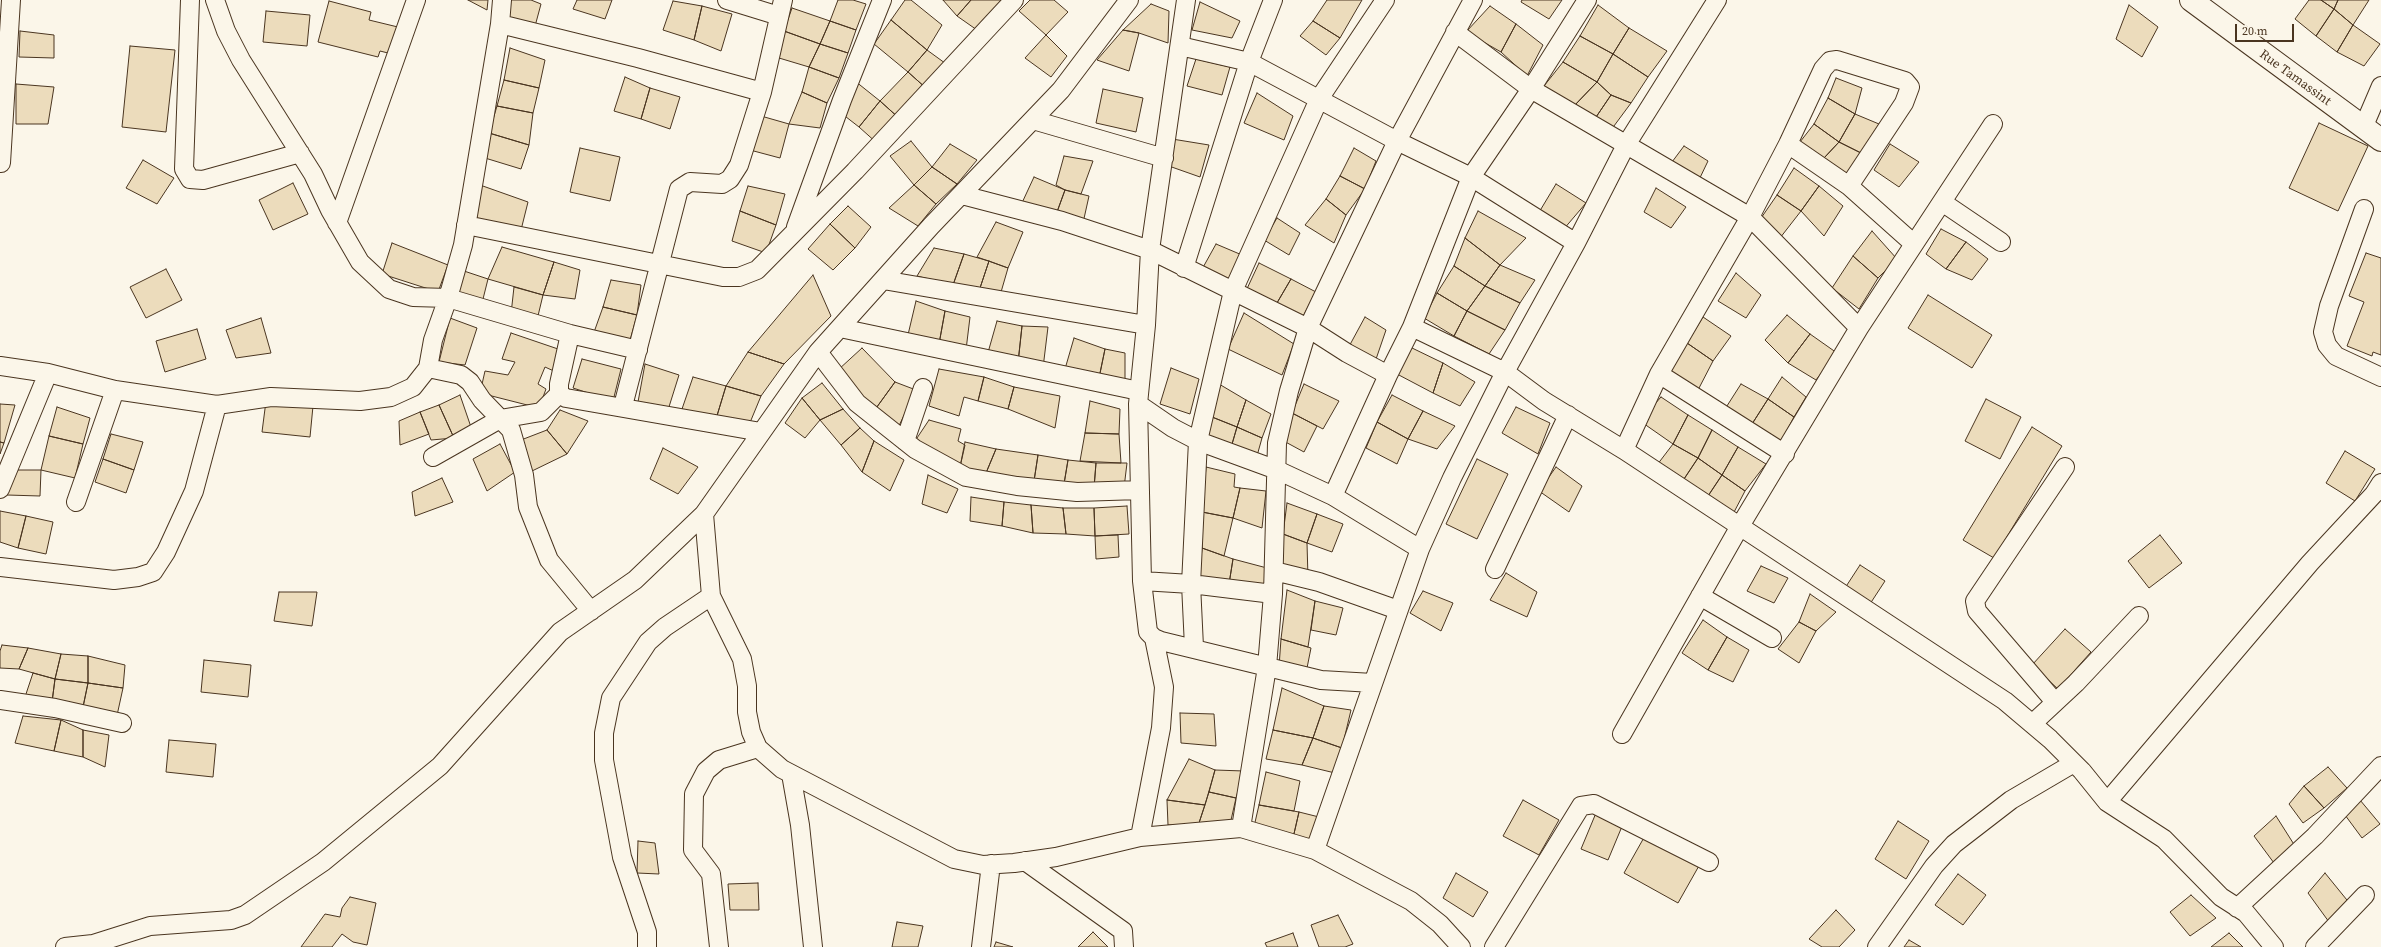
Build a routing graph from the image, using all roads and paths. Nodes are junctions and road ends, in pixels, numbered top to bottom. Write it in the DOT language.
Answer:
graph roads {
  1 [pos="11,0"];
  2 [pos="190,0"];
  3 [pos="215,0"];
  4 [pos="416,0"];
  5 [pos="502,0"];
  6 [pos="727,0"];
  7 [pos="882,0"];
  8 [pos="1014,0"];
  9 [pos="1129,0"];
  10 [pos="1186,0"];
  11 [pos="1273,0"];
  12 [pos="1385,0"];
  13 [pos="1473,0"];
  14 [pos="1587,0"];
  15 [pos="1717,0"];
  16 [pos="2191,0"];
  17 [pos="781,8"];
  18 [pos="500,24"];
  19 [pos="1456,32"];
  20 [pos="1180,46"];
  21 [pos="1249,62"];
  22 [pos="2381,86"];
  23 [pos="1531,89"];
  24 [pos="762,92"];
  25 [pos="1319,100"];
  26 [pos="1033,120"];
  27 [pos="1993,124"];
  28 [pos="2363,128"];
  29 [pos="2381,140"];
  30 [pos="1397,142"];
  31 [pos="1788,144"];
  32 [pos="1626,145"];
  33 [pos="300,153"];
  34 [pos="1164,158"];
  35 [pos="1,163"];
  36 [pos="1471,177"];
  37 [pos="1849,186"];
  38 [pos="962,195"];
  39 [pos="1942,202"];
  40 [pos="2364,209"];
  41 [pos="1750,217"];
  42 [pos="337,223"];
  43 [pos="466,225"];
  44 [pos="794,234"];
  45 [pos="2001,242"];
  46 [pos="1576,243"];
  47 [pos="1914,244"];
  48 [pos="1150,250"];
  49 [pos="660,263"];
  50 [pos="1184,268"];
  51 [pos="883,280"];
  52 [pos="1233,291"];
  53 [pos="448,298"];
  54 [pos="1146,325"];
  55 [pos="1412,327"];
  56 [pos="840,328"];
  57 [pos="1308,328"];
  58 [pos="1859,328"];
  59 [pos="570,334"];
  60 [pos="638,350"];
  61 [pos="818,352"];
  62 [pos="0,366"];
  63 [pos="428,368"];
  64 [pos="1505,372"];
  65 [pos="48,373"];
  66 [pos="1659,374"];
  67 [pos="1388,375"];
  68 [pos="2381,377"];
  69 [pos="923,388"];
  70 [pos="115,390"];
  71 [pos="559,394"];
  72 [pos="1138,397"];
  73 [pos="217,405"];
  74 [pos="623,406"];
  75 [pos="1568,415"];
  76 [pos="500,419"];
  77 [pos="761,432"];
  78 [pos="904,441"];
  79 [pos="1198,441"];
  80 [pos="1624,450"];
  81 [pos="1785,454"];
  82 [pos="433,457"];
  83 [pos="2065,467"];
  84 [pos="1277,470"];
  85 [pos="2381,482"];
  86 [pos="0,489"];
  87 [pos="1140,490"];
  88 [pos="1333,496"];
  89 [pos="76,502"];
  90 [pos="704,514"];
  91 [pos="1740,526"];
  92 [pos="1420,549"];
  93 [pos="0,567"];
  94 [pos="1495,569"];
  95 [pos="1274,571"];
  96 [pos="1142,581"];
  97 [pos="1191,584"];
  98 [pos="1273,594"];
  99 [pos="711,596"];
  100 [pos="1700,596"];
  101 [pos="1398,610"];
  102 [pos="591,611"];
  103 [pos="2139,616"];
  104 [pos="1154,638"];
  105 [pos="1772,638"];
  106 [pos="1194,647"];
  107 [pos="1267,667"];
  108 [pos="1373,683"];
  109 [pos="0,700"];
  110 [pos="2055,702"];
  111 [pos="122,723"];
  112 [pos="2032,724"];
  113 [pos="1622,734"];
  114 [pos="758,748"];
  115 [pos="2074,763"];
  116 [pos="2381,766"];
  117 [pos="791,774"];
  118 [pos="2107,802"];
  119 [pos="1241,828"];
  120 [pos="1140,837"];
  121 [pos="1316,850"];
  122 [pos="1025,861"];
  123 [pos="1709,862"];
  124 [pos="991,864"];
  125 [pos="2364,895"];
  126 [pos="2237,908"];
  127 [pos="122,941"];
  128 [pos="72,947"];
  129 [pos="647,947"];
  130 [pos="719,947"];
  131 [pos="813,947"];
  132 [pos="981,947"];
  133 [pos="1124,947"];
  134 [pos="1461,947"];
  135 [pos="1494,947"];
  136 [pos="1877,947"];
  137 [pos="2274,947"];
  138 [pos="2315,947"];
  1 -- 35 [label="street"];
  2 -- 33 [label="street"];
  3 -- 33 [label="street"];
  4 -- 42 [label="street"];
  5 -- 18 [label="street"];
  6 -- 17 [label="street"];
  7 -- 44 [label="street"];
  8 -- 44 [label="street"];
  9 -- 26 [label="street"];
  10 -- 20 [label="street"];
  11 -- 21 [label="street"];
  12 -- 25 [label="street"];
  13 -- 19 [label="street"];
  14 -- 23 [label="street"];
  15 -- 32 [label="street"];
  16 -- 28 [label="main road, Rue Tamassint"];
  17 -- 24 [label="street"];
  18 -- 24 [label="street"];
  18 -- 43 [label="street"];
  19 -- 23 [label="street"];
  19 -- 30 [label="street"];
  20 -- 21 [label="street"];
  20 -- 34 [label="street"];
  21 -- 25 [label="street"];
  21 -- 50 [label="street"];
  22 -- 28 [label="street"];
  23 -- 32 [label="street"];
  23 -- 36 [label="street"];
  24 -- 49 [label="street"];
  25 -- 30 [label="street"];
  25 -- 52 [label="street"];
  26 -- 34 [label="street"];
  26 -- 38 [label="street"];
  27 -- 39 [label="street"];
  28 -- 29 [label="main road, Rue Tamassint"];
  30 -- 36 [label="street"];
  30 -- 57 [label="street"];
  31 -- 37 [label="street"];
  31 -- 37 [label="street"];
  31 -- 41 [label="street"];
  32 -- 41 [label="street"];
  32 -- 46 [label="street"];
  33 -- 42 [label="street"];
  34 -- 48 [label="street"];
  36 -- 46 [label="street"];
  36 -- 55 [label="street"];
  37 -- 47 [label="street"];
  38 -- 48 [label="street"];
  38 -- 51 [label="street"];
  39 -- 45 [label="street"];
  39 -- 47 [label="street"];
  40 -- 68 [label="street"];
  41 -- 58 [label="street"];
  41 -- 66 [label="street"];
  42 -- 53 [label="street"];
  43 -- 49 [label="street"];
  43 -- 53 [label="street"];
  44 -- 49 [label="street"];
  46 -- 64 [label="street"];
  47 -- 58 [label="street"];
  48 -- 50 [label="street"];
  48 -- 54 [label="street"];
  49 -- 60 [label="street"];
  50 -- 52 [label="street"];
  51 -- 54 [label="street"];
  51 -- 56 [label="street"];
  52 -- 57 [label="street"];
  52 -- 79 [label="street"];
  53 -- 59 [label="street"];
  53 -- 63 [label="street"];
  54 -- 72 [label="street"];
  55 -- 64 [label="street"];
  55 -- 67 [label="street"];
  56 -- 61 [label="street"];
  56 -- 72 [label="street"];
  57 -- 67 [label="street"];
  57 -- 84 [label="street"];
  58 -- 81 [label="street"];
  59 -- 60 [label="street"];
  59 -- 71 [label="street"];
  60 -- 74 [label="street"];
  61 -- 77 [label="street"];
  61 -- 78 [label="street"];
  62 -- 65 [label="street"];
  63 -- 73 [label="street"];
  63 -- 76 [label="street"];
  64 -- 75 [label="street"];
  64 -- 92 [label="street"];
  65 -- 70 [label="street"];
  65 -- 86 [label="street"];
  66 -- 80 [label="street"];
  66 -- 81 [label="street"];
  67 -- 88 [label="street"];
  69 -- 78 [label="street"];
  70 -- 73 [label="street"];
  70 -- 89 [label="street"];
  71 -- 74 [label="street"];
  71 -- 76 [label="street"];
  72 -- 79 [label="street"];
  72 -- 87 [label="street"];
  73 -- 93 [label="street"];
  74 -- 77 [label="street"];
  75 -- 80 [label="street"];
  75 -- 94 [label="street"];
  76 -- 82 [label="street"];
  76 -- 102 [label="street"];
  77 -- 90 [label="street"];
  78 -- 87 [label="street"];
  79 -- 84 [label="street"];
  79 -- 97 [label="street"];
  80 -- 91 [label="street"];
  81 -- 91 [label="street"];
  83 -- 110 [label="street"];
  84 -- 88 [label="street"];
  84 -- 95 [label="street"];
  85 -- 118 [label="street"];
  87 -- 96 [label="street"];
  88 -- 92 [label="street"];
  90 -- 99 [label="street"];
  90 -- 102 [label="street"];
  91 -- 100 [label="street"];
  91 -- 112 [label="street"];
  92 -- 101 [label="street"];
  95 -- 98 [label="street"];
  95 -- 101 [label="street"];
  96 -- 97 [label="street"];
  96 -- 104 [label="street"];
  97 -- 98 [label="street"];
  97 -- 106 [label="street"];
  98 -- 107 [label="street"];
  99 -- 114 [label="street"];
  99 -- 129 [label="street"];
  100 -- 105 [label="street"];
  100 -- 113 [label="street"];
  101 -- 108 [label="street"];
  102 -- 127 [label="street"];
  103 -- 110 [label="street"];
  104 -- 106 [label="street"];
  104 -- 120 [label="street"];
  106 -- 107 [label="street"];
  107 -- 108 [label="street"];
  107 -- 119 [label="street"];
  108 -- 121 [label="street"];
  109 -- 111 [label="street"];
  110 -- 112 [label="street"];
  112 -- 115 [label="street"];
  114 -- 117 [label="street"];
  114 -- 130 [label="street"];
  115 -- 118 [label="street"];
  115 -- 136 [label="street"];
  116 -- 126 [label="street"];
  117 -- 124 [label="street"];
  117 -- 131 [label="street"];
  118 -- 126 [label="street"];
  119 -- 120 [label="street"];
  119 -- 121 [label="street"];
  120 -- 122 [label="street"];
  121 -- 134 [label="street"];
  122 -- 124 [label="street"];
  122 -- 133 [label="street"];
  123 -- 135 [label="street"];
  124 -- 132 [label="street"];
  125 -- 138 [label="street"];
  126 -- 137 [label="street"];
  127 -- 128 [label="street"];
}
